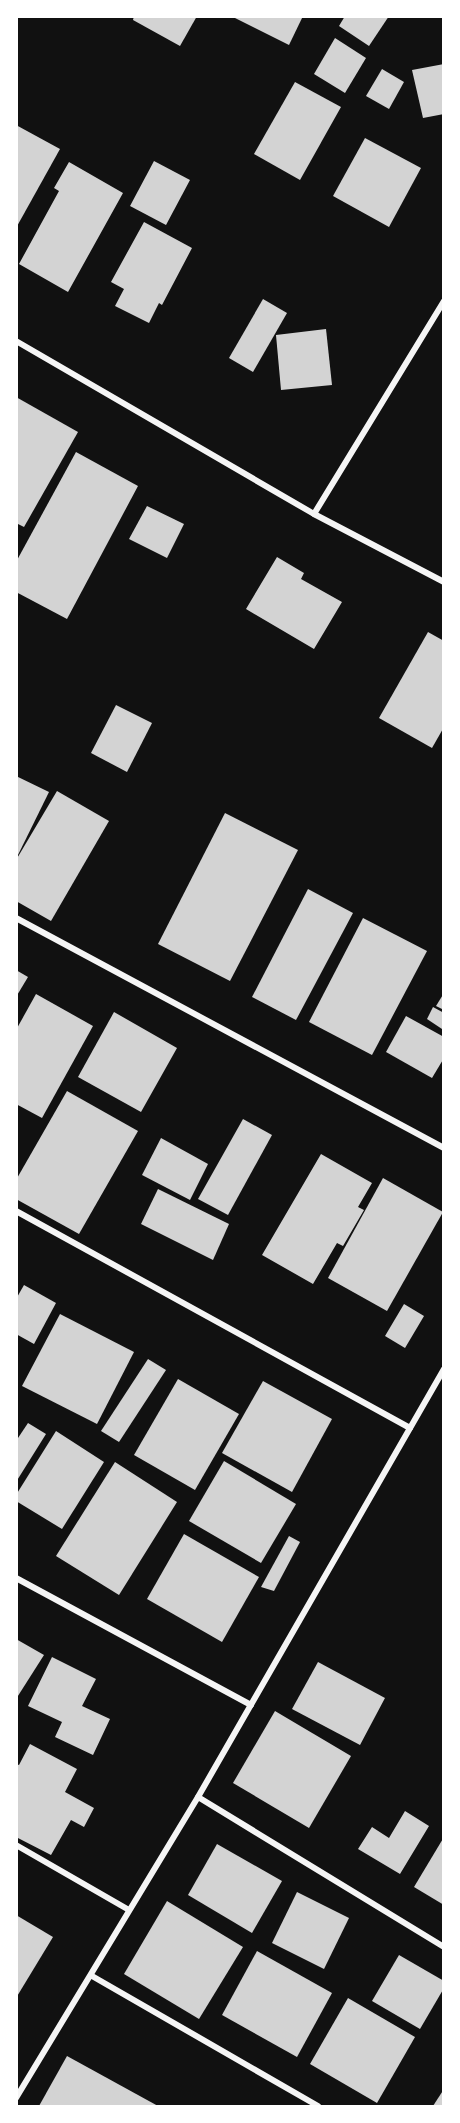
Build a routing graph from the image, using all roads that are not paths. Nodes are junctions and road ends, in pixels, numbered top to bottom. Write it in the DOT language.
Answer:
graph roads {
  1 [pos="444,301"];
  2 [pos="16,341"];
  3 [pos="314,514"];
  4 [pos="444,582"];
  5 [pos="16,918"];
  6 [pos="444,1148"];
  7 [pos="16,1211"];
  8 [pos="444,1369"];
  9 [pos="410,1428"];
  10 [pos="16,1578"];
  11 [pos="251,1705"];
  12 [pos="198,1797"];
  13 [pos="16,1845"];
  14 [pos="129,1910"];
  15 [pos="444,1947"];
  16 [pos="92,1976"];
  17 [pos="16,2098"];
  18 [pos="318,2106"];
  1 -- 3 [label="street"];
  2 -- 3 [label="street"];
  3 -- 4 [label="street"];
  5 -- 6 [label="street"];
  7 -- 9 [label="street"];
  8 -- 9 [label="street"];
  9 -- 11 [label="street"];
  10 -- 11 [label="street"];
  11 -- 12 [label="street"];
  12 -- 14 [label="street"];
  12 -- 15 [label="street"];
  13 -- 14 [label="street"];
  14 -- 16 [label="street"];
  16 -- 17 [label="street"];
  16 -- 18 [label="street"];
}
